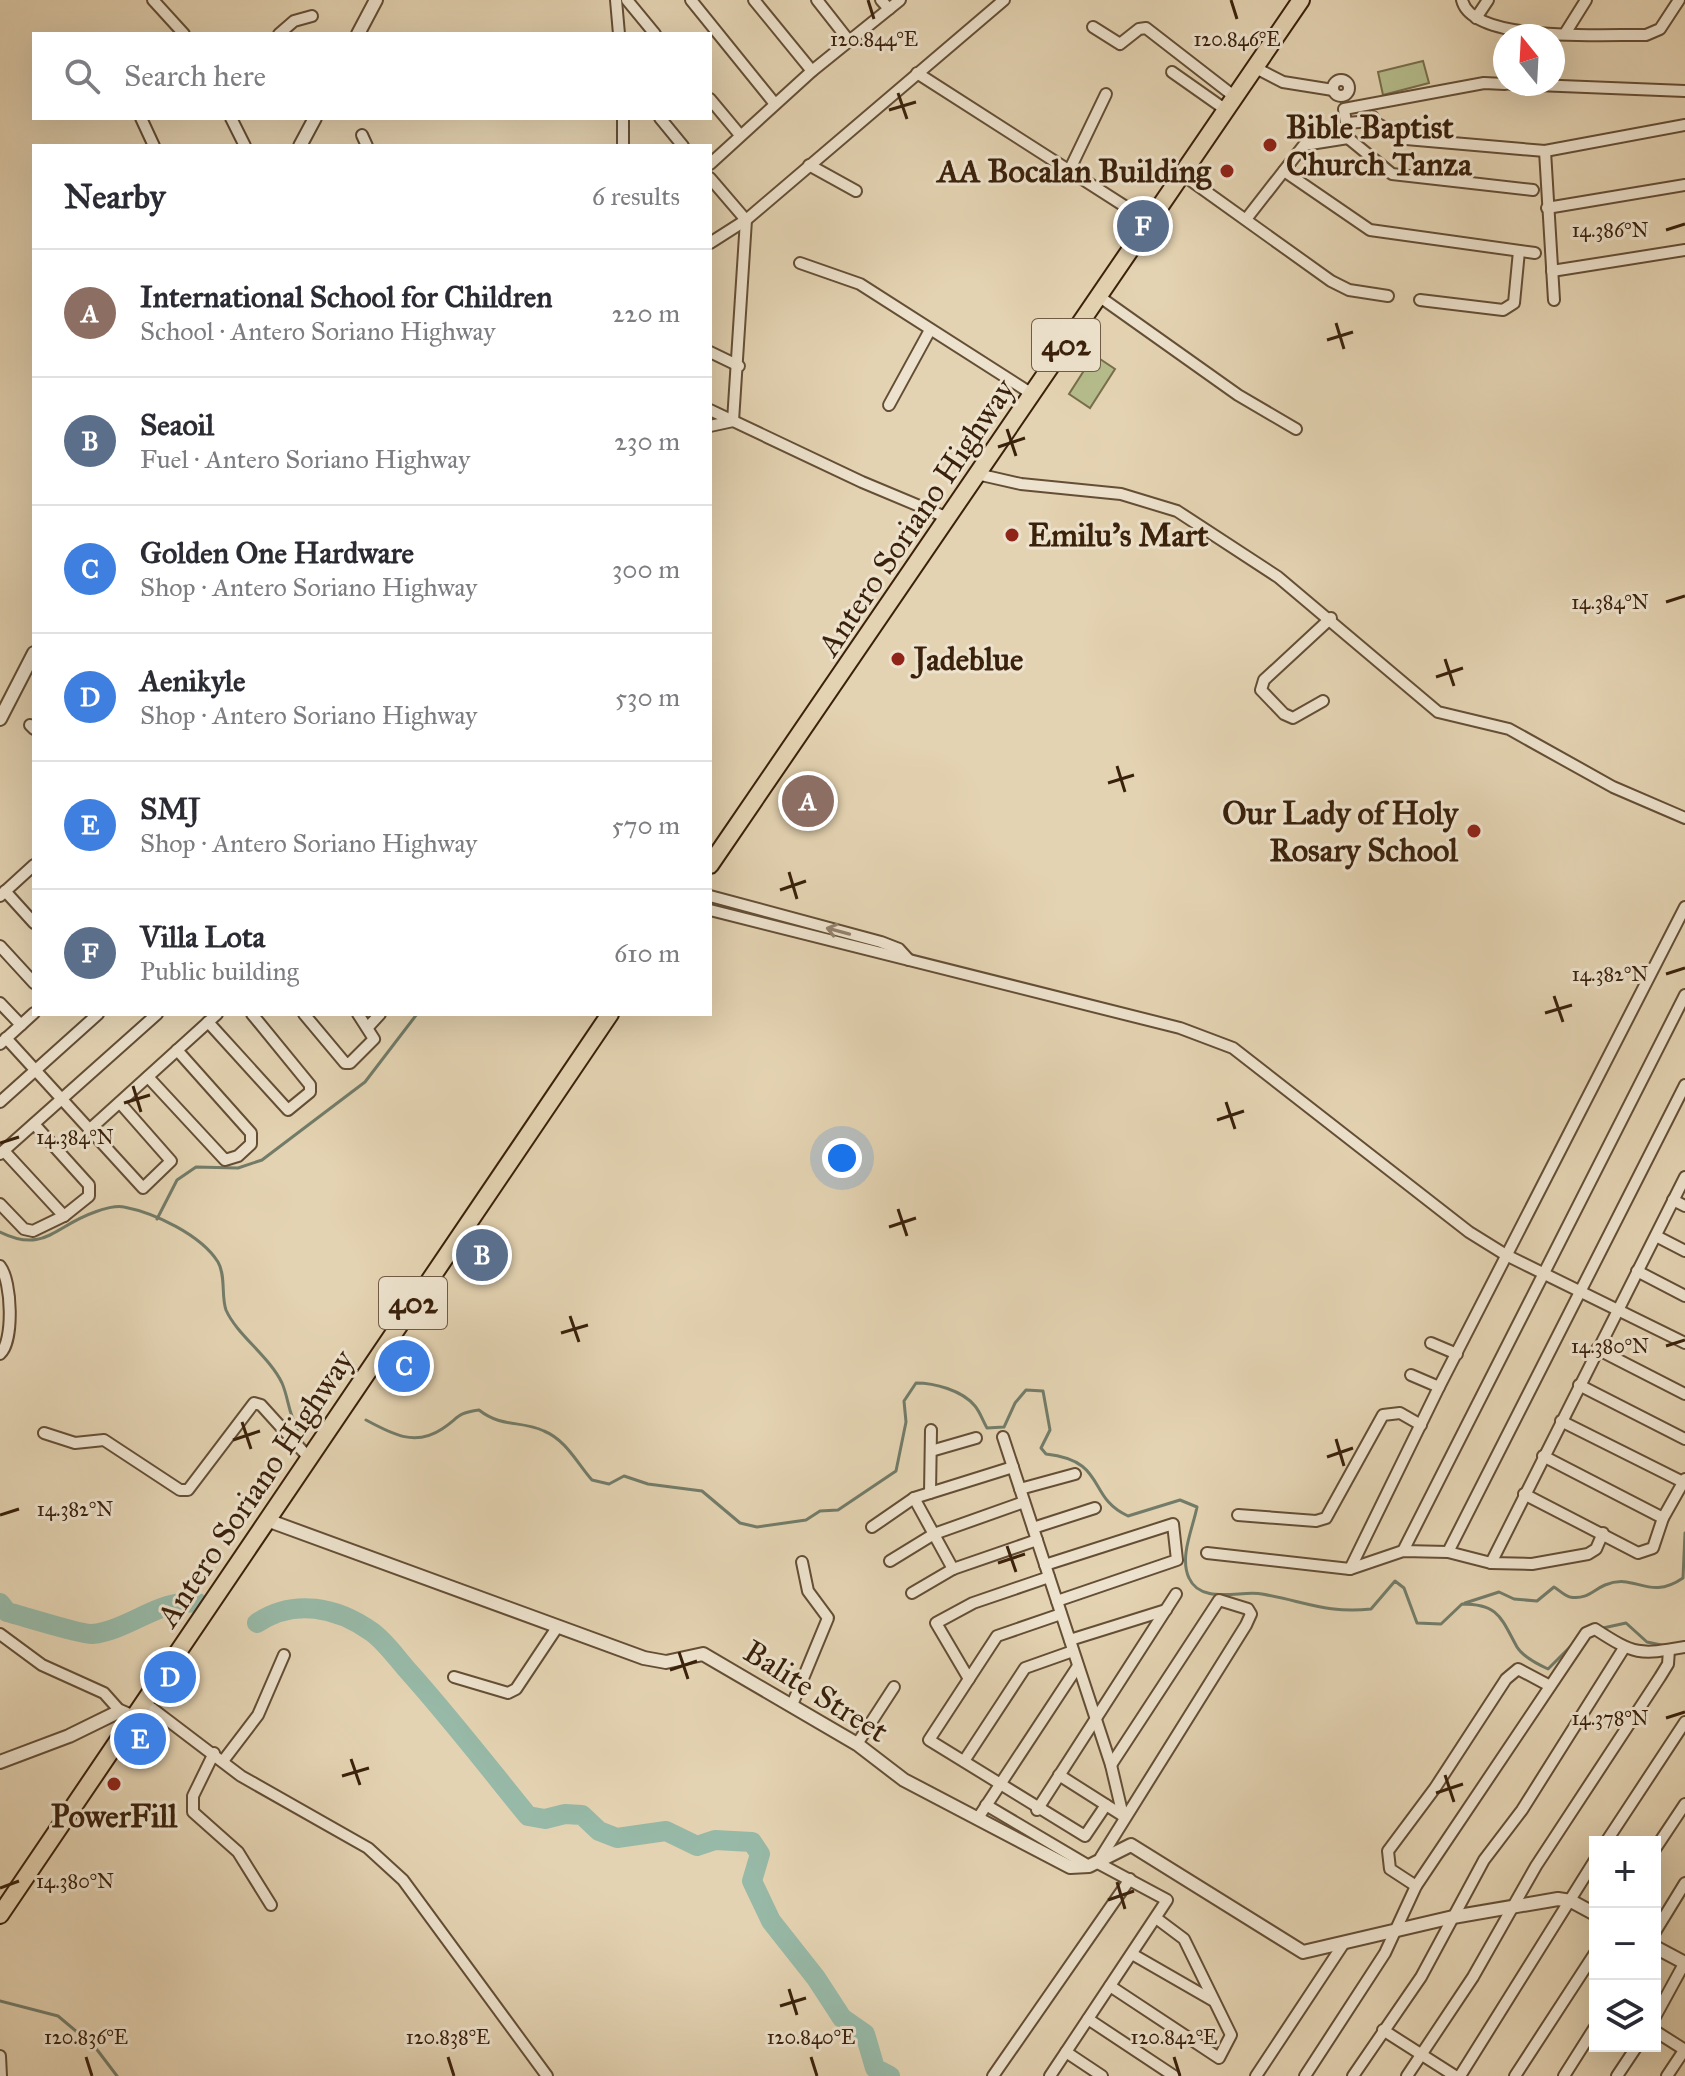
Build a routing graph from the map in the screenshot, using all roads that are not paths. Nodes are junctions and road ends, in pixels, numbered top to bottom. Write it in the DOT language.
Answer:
graph roads {
  1 [pos="153,0"];
  2 [pos="376,0"];
  3 [pos="616,0"];
  4 [pos="627,0"];
  5 [pos="691,0"];
  6 [pos="754,0"];
  7 [pos="817,0"];
  8 [pos="881,0"];
  9 [pos="900,0"];
  10 [pos="1004,0"];
  11 [pos="1301,0"];
  12 [pos="1462,0"];
  13 [pos="1488,0"];
  14 [pos="1586,0"];
  15 [pos="1679,0"];
  16 [pos="889,9"];
  17 [pos="312,16"];
  18 [pos="1476,18"];
  19 [pos="1093,27"];
  20 [pos="182,32"];
  21 [pos="281,32"];
  22 [pos="359,32"];
  23 [pos="619,32"];
  24 [pos="653,32"];
  25 [pos="1566,32"];
  26 [pos="850,42"];
  27 [pos="1254,67"];
  28 [pos="812,71"];
  29 [pos="1172,72"];
  30 [pos="917,73"];
  31 [pos="1493,83"];
  32 [pos="1565,86"];
  33 [pos="1685,91"];
  34 [pos="1106,94"];
  35 [pos="712,101"];
  36 [pos="1230,103"];
  37 [pos="775,104"];
  38 [pos="1375,106"];
  39 [pos="1344,109"];
  40 [pos="142,120"];
  41 [pos="232,120"];
  42 [pos="314,120"];
  43 [pos="623,120"];
  44 [pos="662,120"];
  45 [pos="1372,121"];
  46 [pos="1347,123"];
  47 [pos="1685,125"];
  48 [pos="362,135"];
  49 [pos="740,135"];
  50 [pos="1348,138"];
  51 [pos="153,144"];
  52 [pos="244,144"];
  53 [pos="301,144"];
  54 [pos="366,144"];
  55 [pos="623,144"];
  56 [pos="681,144"];
  57 [pos="1545,151"];
  58 [pos="712,162"];
  59 [pos="809,165"];
  60 [pos="1069,171"];
  61 [pos="1284,171"];
  62 [pos="1183,175"];
  63 [pos="712,180"];
  64 [pos="1685,185"];
  65 [pos="1533,190"];
  66 [pos="856,191"];
  67 [pos="1547,208"];
  68 [pos="1247,218"];
  69 [pos="746,220"];
  70 [pos="1151,223"];
  71 [pos="712,242"];
  72 [pos="1685,250"];
  73 [pos="1519,251"];
  74 [pos="1535,253"];
  75 [pos="800,263"];
  76 [pos="1552,271"];
  77 [pos="1388,296"];
  78 [pos="1100,297"];
  79 [pos="1420,300"];
  80 [pos="1554,300"];
  81 [pos="930,330"];
  82 [pos="712,353"];
  83 [pos="739,366"];
  84 [pos="1032,394"];
  85 [pos="889,405"];
  86 [pos="712,411"];
  87 [pos="733,421"];
  88 [pos="712,426"];
  89 [pos="1296,429"];
  90 [pos="977,474"];
  91 [pos="948,518"];
  92 [pos="1331,618"];
  93 [pos="32,657"];
  94 [pos="1323,701"];
  95 [pos="0,719"];
  96 [pos="1685,818"];
  97 [pos="712,862"];
  98 [pos="32,867"];
  99 [pos="2,894"];
  100 [pos="712,897"];
  101 [pos="1685,907"];
  102 [pos="712,911"];
  103 [pos="32,921"];
  104 [pos="0,946"];
  105 [pos="909,960"];
  106 [pos="32,981"];
  107 [pos="1685,995"];
  108 [pos="0,1003"];
  109 [pos="32,1015"];
  110 [pos="96,1016"];
  111 [pos="155,1016"];
  112 [pos="254,1016"];
  113 [pos="306,1016"];
  114 [pos="360,1016"];
  115 [pos="378,1016"];
  116 [pos="609,1016"];
  117 [pos="212,1018"];
  118 [pos="21,1025"];
  119 [pos="369,1026"];
  120 [pos="3,1041"];
  121 [pos="177,1050"];
  122 [pos="35,1070"];
  123 [pos="148,1077"];
  124 [pos="1685,1085"];
  125 [pos="61,1099"];
  126 [pos="0,1102"];
  127 [pos="120,1103"];
  128 [pos="34,1124"];
  129 [pos="89,1130"];
  130 [pos="2,1153"];
  131 [pos="1685,1177"];
  132 [pos="1673,1200"];
  133 [pos="0,1204"];
  134 [pos="1685,1206"];
  135 [pos="64,1216"];
  136 [pos="1656,1236"];
  137 [pos="1685,1251"];
  138 [pos="1506,1255"];
  139 [pos="1,1267"];
  140 [pos="1637,1271"];
  141 [pos="1545,1273"];
  142 [pos="1581,1291"];
  143 [pos="1685,1296"];
  144 [pos="1618,1309"];
  145 [pos="4,1310"];
  146 [pos="1431,1343"];
  147 [pos="1685,1343"];
  148 [pos="1597,1349"];
  149 [pos="0,1354"];
  150 [pos="1457,1354"];
  151 [pos="1411,1375"];
  152 [pos="1579,1385"];
  153 [pos="1439,1387"];
  154 [pos="1685,1394"];
  155 [pos="1561,1421"];
  156 [pos="1421,1425"];
  157 [pos="931,1430"];
  158 [pos="44,1433"];
  159 [pos="1003,1437"];
  160 [pos="976,1438"];
  161 [pos="1685,1439"];
  162 [pos="931,1451"];
  163 [pos="1543,1456"];
  164 [pos="309,1458"];
  165 [pos="1013,1467"];
  166 [pos="1075,1474"];
  167 [pos="1684,1480"];
  168 [pos="1020,1489"];
  169 [pos="930,1493"];
  170 [pos="1524,1494"];
  171 [pos="914,1498"];
  172 [pos="1024,1502"];
  173 [pos="1095,1508"];
  174 [pos="1238,1515"];
  175 [pos="1663,1518"];
  176 [pos="267,1520"];
  177 [pos="872,1527"];
  178 [pos="1033,1528"];
  179 [pos="1603,1533"];
  180 [pos="934,1534"];
  181 [pos="1037,1540"];
  182 [pos="1403,1551"];
  183 [pos="1448,1552"];
  184 [pos="1207,1553"];
  185 [pos="890,1561"];
  186 [pos="802,1562"];
  187 [pos="1491,1563"];
  188 [pos="1045,1565"];
  189 [pos="953,1569"];
  190 [pos="1350,1569"];
  191 [pos="1049,1577"];
  192 [pos="912,1593"];
  193 [pos="1176,1594"];
  194 [pos="1057,1601"];
  195 [pos="1166,1610"];
  196 [pos="1061,1614"];
  197 [pos="558,1626"];
  198 [pos="0,1634"];
  199 [pos="1072,1646"];
  200 [pos="1685,1647"];
  201 [pos="1624,1648"];
  202 [pos="1669,1650"];
  203 [pos="284,1655"];
  204 [pos="1078,1666"];
  205 [pos="454,1677"];
  206 [pos="969,1679"];
  207 [pos="1550,1686"];
  208 [pos="894,1687"];
  209 [pos="145,1703"];
  210 [pos="792,1705"];
  211 [pos="127,1714"];
  212 [pos="1095,1716"];
  213 [pos="1685,1722"];
  214 [pos="857,1744"];
  215 [pos="214,1753"];
  216 [pos="223,1761"];
  217 [pos="964,1761"];
  218 [pos="0,1762"];
  219 [pos="1111,1765"];
  220 [pos="1059,1775"];
  221 [pos="1000,1783"];
  222 [pos="1685,1804"];
  223 [pos="986,1805"];
  224 [pos="1106,1805"];
  225 [pos="1037,1810"];
  226 [pos="1125,1817"];
  227 [pos="978,1818"];
  228 [pos="1610,1836"];
  229 [pos="1661,1840"];
  230 [pos="1096,1862"];
  231 [pos="1589,1870"];
  232 [pos="1130,1879"];
  233 [pos="1685,1883"];
  234 [pos="1416,1886"];
  235 [pos="1571,1901"];
  236 [pos="271,1905"];
  237 [pos="1513,1907"];
  238 [pos="1589,1911"];
  239 [pos="0,1915"];
  240 [pos="1453,1917"];
  241 [pos="1156,1918"];
  242 [pos="1661,1922"];
  243 [pos="1395,1929"];
  244 [pos="1344,1943"];
  245 [pos="1661,1950"];
  246 [pos="1132,1954"];
  247 [pos="1589,1962"];
  248 [pos="1685,1962"];
  249 [pos="1110,1986"];
  250 [pos="1214,2001"];
  251 [pos="1661,2006"];
  252 [pos="1088,2019"];
  253 [pos="1383,2030"];
  254 [pos="1661,2035"];
  255 [pos="1589,2036"];
  256 [pos="1685,2050"];
  257 [pos="1066,2052"];
  258 [pos="1633,2052"];
  259 [pos="1422,2054"];
  260 [pos="0,2056"];
  261 [pos="1,2076"];
  262 [pos="547,2076"];
  263 [pos="993,2076"];
  264 [pos="1050,2076"];
  265 [pos="1102,2076"];
  266 [pos="1174,2076"];
  267 [pos="1256,2076"];
  268 [pos="1305,2076"];
  269 [pos="1353,2076"];
  270 [pos="1407,2076"];
  271 [pos="1458,2076"];
  272 [pos="1515,2076"];
  273 [pos="1564,2076"];
  274 [pos="1617,2076"];
  275 [pos="1667,2076"];
  1 -- 20 [label="street"];
  2 -- 22 [label="street"];
  3 -- 23 [label="street"];
  4 -- 24 [label="street"];
  5 -- 37 [label="street"];
  6 -- 28 [label="street"];
  7 -- 26 [label="street"];
  8 -- 16 [label="street"];
  9 -- 16 [label="street"];
  10 -- 30 [label="street"];
  11 -- 27 [label="main road, Antero Soriano Highway / 402"];
  12 -- 18 [label="street"];
  13 -- 18 [label="street"];
  14 -- 25 [label="street"];
  15 -- 25 [label="street"];
  16 -- 26 [label="street"];
  17 -- 21 [label="street"];
  18 -- 25 [label="street"];
  19 -- 36 [label="street"];
  26 -- 28 [label="street"];
  27 -- 36 [label="main road, Antero Soriano Highway / 402"];
  27 -- 39 [label="street"];
  28 -- 37 [label="street"];
  29 -- 36 [label="street"];
  30 -- 59 [label="street"];
  30 -- 60 [label="street"];
  31 -- 38 [label="street"];
  32 -- 33 [label="street"];
  34 -- 60 [label="street"];
  35 -- 49 [label="street"];
  36 -- 62 [label="main road, Antero Soriano Highway / 402"];
  37 -- 49 [label="street"];
  38 -- 39 [label="street"];
  38 -- 45 [label="street"];
  39 -- 46 [label="street"];
  40 -- 51 [label="street"];
  41 -- 52 [label="street"];
  42 -- 53 [label="street"];
  43 -- 55 [label="street"];
  44 -- 56 [label="street"];
  45 -- 46 [label="street"];
  45 -- 57 [label="street"];
  46 -- 50 [label="street"];
  47 -- 57 [label="street"];
  48 -- 54 [label="street"];
  49 -- 58 [label="street"];
  50 -- 61 [label="street"];
  50 -- 65 [label="street"];
  57 -- 67 [label="street"];
  59 -- 66 [label="street"];
  59 -- 69 [label="street"];
  60 -- 70 [label="street"];
  61 -- 68 [label="street"];
  61 -- 73 [label="street"];
  62 -- 68 [label="street"];
  62 -- 70 [label="main road, Antero Soriano Highway / 402"];
  63 -- 69 [label="street"];
  64 -- 67 [label="street"];
  67 -- 76 [label="street"];
  68 -- 77 [label="street"];
  69 -- 71 [label="street"];
  69 -- 83 [label="street"];
  70 -- 78 [label="main road, Antero Soriano Highway / 402"];
  72 -- 76 [label="street"];
  73 -- 74 [label="street"];
  73 -- 79 [label="street"];
  75 -- 81 [label="street"];
  76 -- 80 [label="street"];
  78 -- 84 [label="main road, Antero Soriano Highway / 402"];
  78 -- 89 [label="street"];
  81 -- 84 [label="street"];
  81 -- 85 [label="street"];
  82 -- 83 [label="street"];
  83 -- 87 [label="street"];
  84 -- 90 [label="main road, Antero Soriano Highway / 402"];
  86 -- 87 [label="street"];
  87 -- 88 [label="street"];
  87 -- 91 [label="street"];
  90 -- 91 [label="main road, Antero Soriano Highway / 402"];
  90 -- 92 [label="street"];
  91 -- 97 [label="main road, Antero Soriano Highway / 402"];
  92 -- 94 [label="street"];
  92 -- 96 [label="street"];
  93 -- 95 [label="street"];
  98 -- 99 [label="street"];
  99 -- 103 [label="street"];
  105 -- 100 [label="street, one-way"];
  101 -- 138 [label="street"];
  102 -- 105 [label="street"];
  104 -- 106 [label="street"];
  105 -- 138 [label="street"];
  107 -- 141 [label="street"];
  108 -- 118 [label="street"];
  109 -- 118 [label="street"];
  110 -- 122 [label="street"];
  111 -- 125 [label="street"];
  112 -- 117 [label="street"];
  113 -- 119 [label="street"];
  114 -- 119 [label="street"];
  115 -- 119 [label="street"];
  116 -- 164 [label="main road, Antero Soriano Highway / 402"];
  117 -- 121 [label="street"];
  118 -- 120 [label="street"];
  120 -- 122 [label="street"];
  121 -- 123 [label="street"];
  121 -- 123 [label="street"];
  122 -- 125 [label="street"];
  122 -- 126 [label="street"];
  123 -- 127 [label="street"];
  124 -- 142 [label="street"];
  125 -- 128 [label="street"];
  125 -- 129 [label="street"];
  127 -- 129 [label="street"];
  127 -- 129 [label="street"];
  128 -- 130 [label="street"];
  128 -- 135 [label="street"];
  130 -- 135 [label="street"];
  131 -- 132 [label="street"];
  132 -- 134 [label="street"];
  132 -- 136 [label="street"];
  133 -- 135 [label="street"];
  136 -- 137 [label="street"];
  136 -- 140 [label="street"];
  138 -- 141 [label="street"];
  138 -- 150 [label="street"];
  139 -- 145 [label="street"];
  140 -- 143 [label="street"];
  140 -- 144 [label="street"];
  141 -- 142 [label="street"];
  141 -- 182 [label="street"];
  142 -- 144 [label="street"];
  142 -- 183 [label="street"];
  144 -- 147 [label="street"];
  144 -- 148 [label="street"];
  145 -- 149 [label="street"];
  146 -- 150 [label="street"];
  148 -- 152 [label="street"];
  148 -- 154 [label="street"];
  150 -- 153 [label="street"];
  151 -- 153 [label="street"];
  152 -- 155 [label="street"];
  152 -- 161 [label="street"];
  153 -- 156 [label="street"];
  155 -- 163 [label="street"];
  155 -- 167 [label="street"];
  156 -- 174 [label="street"];
  156 -- 190 [label="street"];
  157 -- 162 [label="street"];
  158 -- 164 [label="street"];
  159 -- 165 [label="street"];
  160 -- 162 [label="street"];
  162 -- 169 [label="street"];
  163 -- 170 [label="street"];
  163 -- 175 [label="street"];
  164 -- 176 [label="main road, Antero Soriano Highway / 402"];
  165 -- 168 [label="street"];
  165 -- 169 [label="street"];
  166 -- 168 [label="street"];
  167 -- 175 [label="street"];
  168 -- 172 [label="street"];
  169 -- 171 [label="street"];
  170 -- 179 [label="street"];
  170 -- 187 [label="street"];
  171 -- 177 [label="street"];
  171 -- 180 [label="street"];
  172 -- 178 [label="street"];
  172 -- 180 [label="street"];
  173 -- 178 [label="street"];
  175 -- 179 [label="street"];
  176 -- 197 [label="street, Balite Street"];
  176 -- 209 [label="main road, Antero Soriano Highway / 402"];
  178 -- 181 [label="street"];
  179 -- 187 [label="street"];
  180 -- 185 [label="street"];
  180 -- 189 [label="street"];
  181 -- 188 [label="street"];
  181 -- 189 [label="street"];
  182 -- 183 [label="street"];
  182 -- 190 [label="street"];
  183 -- 187 [label="street"];
  184 -- 190 [label="street"];
  186 -- 210 [label="street"];
  188 -- 191 [label="street"];
  188 -- 194 [label="street"];
  189 -- 192 [label="street"];
  191 -- 194 [label="street"];
  191 -- 206 [label="street"];
  193 -- 195 [label="street"];
  194 -- 196 [label="street"];
  195 -- 199 [label="street"];
  195 -- 212 [label="street"];
  196 -- 199 [label="street"];
  196 -- 206 [label="street"];
  197 -- 205 [label="street"];
  197 -- 210 [label="street, Balite Street"];
  198 -- 211 [label="street"];
  199 -- 204 [label="street"];
  199 -- 217 [label="street"];
  200 -- 202 [label="street"];
  201 -- 202 [label="street"];
  201 -- 207 [label="street"];
  201 -- 240 [label="street"];
  202 -- 237 [label="street"];
  203 -- 216 [label="street"];
  204 -- 212 [label="street"];
  204 -- 221 [label="street"];
  206 -- 217 [label="street"];
  207 -- 234 [label="street"];
  207 -- 234 [label="street"];
  208 -- 214 [label="street"];
  209 -- 211 [label="main road, Antero Soriano Highway / 402"];
  209 -- 215 [label="street"];
  210 -- 214 [label="street, Balite Street"];
  211 -- 218 [label="street"];
  211 -- 239 [label="main road, Antero Soriano Highway / 402"];
  212 -- 219 [label="street"];
  212 -- 220 [label="street"];
  213 -- 228 [label="street"];
  214 -- 227 [label="street, Balite Street"];
  215 -- 216 [label="street"];
  215 -- 236 [label="street"];
  216 -- 262 [label="street"];
  217 -- 221 [label="street"];
  219 -- 226 [label="street"];
  219 -- 226 [label="street"];
  220 -- 224 [label="street"];
  220 -- 225 [label="street"];
  221 -- 223 [label="street"];
  221 -- 225 [label="street"];
  222 -- 229 [label="street"];
  223 -- 227 [label="street"];
  223 -- 230 [label="street"];
  224 -- 225 [label="street"];
  224 -- 226 [label="street"];
  226 -- 230 [label="street"];
  227 -- 230 [label="street, Balite Street"];
  230 -- 232 [label="street"];
  230 -- 244 [label="street, Balite Street"];
  231 -- 235 [label="street"];
  232 -- 241 [label="street"];
  232 -- 263 [label="street"];
  233 -- 242 [label="street"];
  234 -- 243 [label="street"];
  235 -- 237 [label="street"];
  235 -- 238 [label="street"];
  235 -- 271 [label="street"];
  237 -- 240 [label="street"];
  237 -- 259 [label="street"];
  240 -- 243 [label="street"];
  240 -- 253 [label="street"];
  241 -- 246 [label="street"];
  241 -- 250 [label="street"];
  243 -- 244 [label="street"];
  243 -- 268 [label="street"];
  244 -- 267 [label="street"];
  245 -- 248 [label="street"];
  246 -- 249 [label="street"];
  246 -- 250 [label="street"];
  247 -- 272 [label="street"];
  248 -- 251 [label="street"];
  249 -- 250 [label="street"];
  249 -- 252 [label="street"];
  252 -- 257 [label="street"];
  252 -- 266 [label="street"];
  253 -- 259 [label="street"];
  253 -- 269 [label="street"];
  254 -- 256 [label="street"];
  255 -- 273 [label="street"];
  256 -- 275 [label="street"];
  257 -- 264 [label="street"];
  257 -- 265 [label="street"];
  258 -- 274 [label="street"];
  259 -- 270 [label="street"];
  259 -- 271 [label="street"];
  260 -- 261 [label="street"];
}
